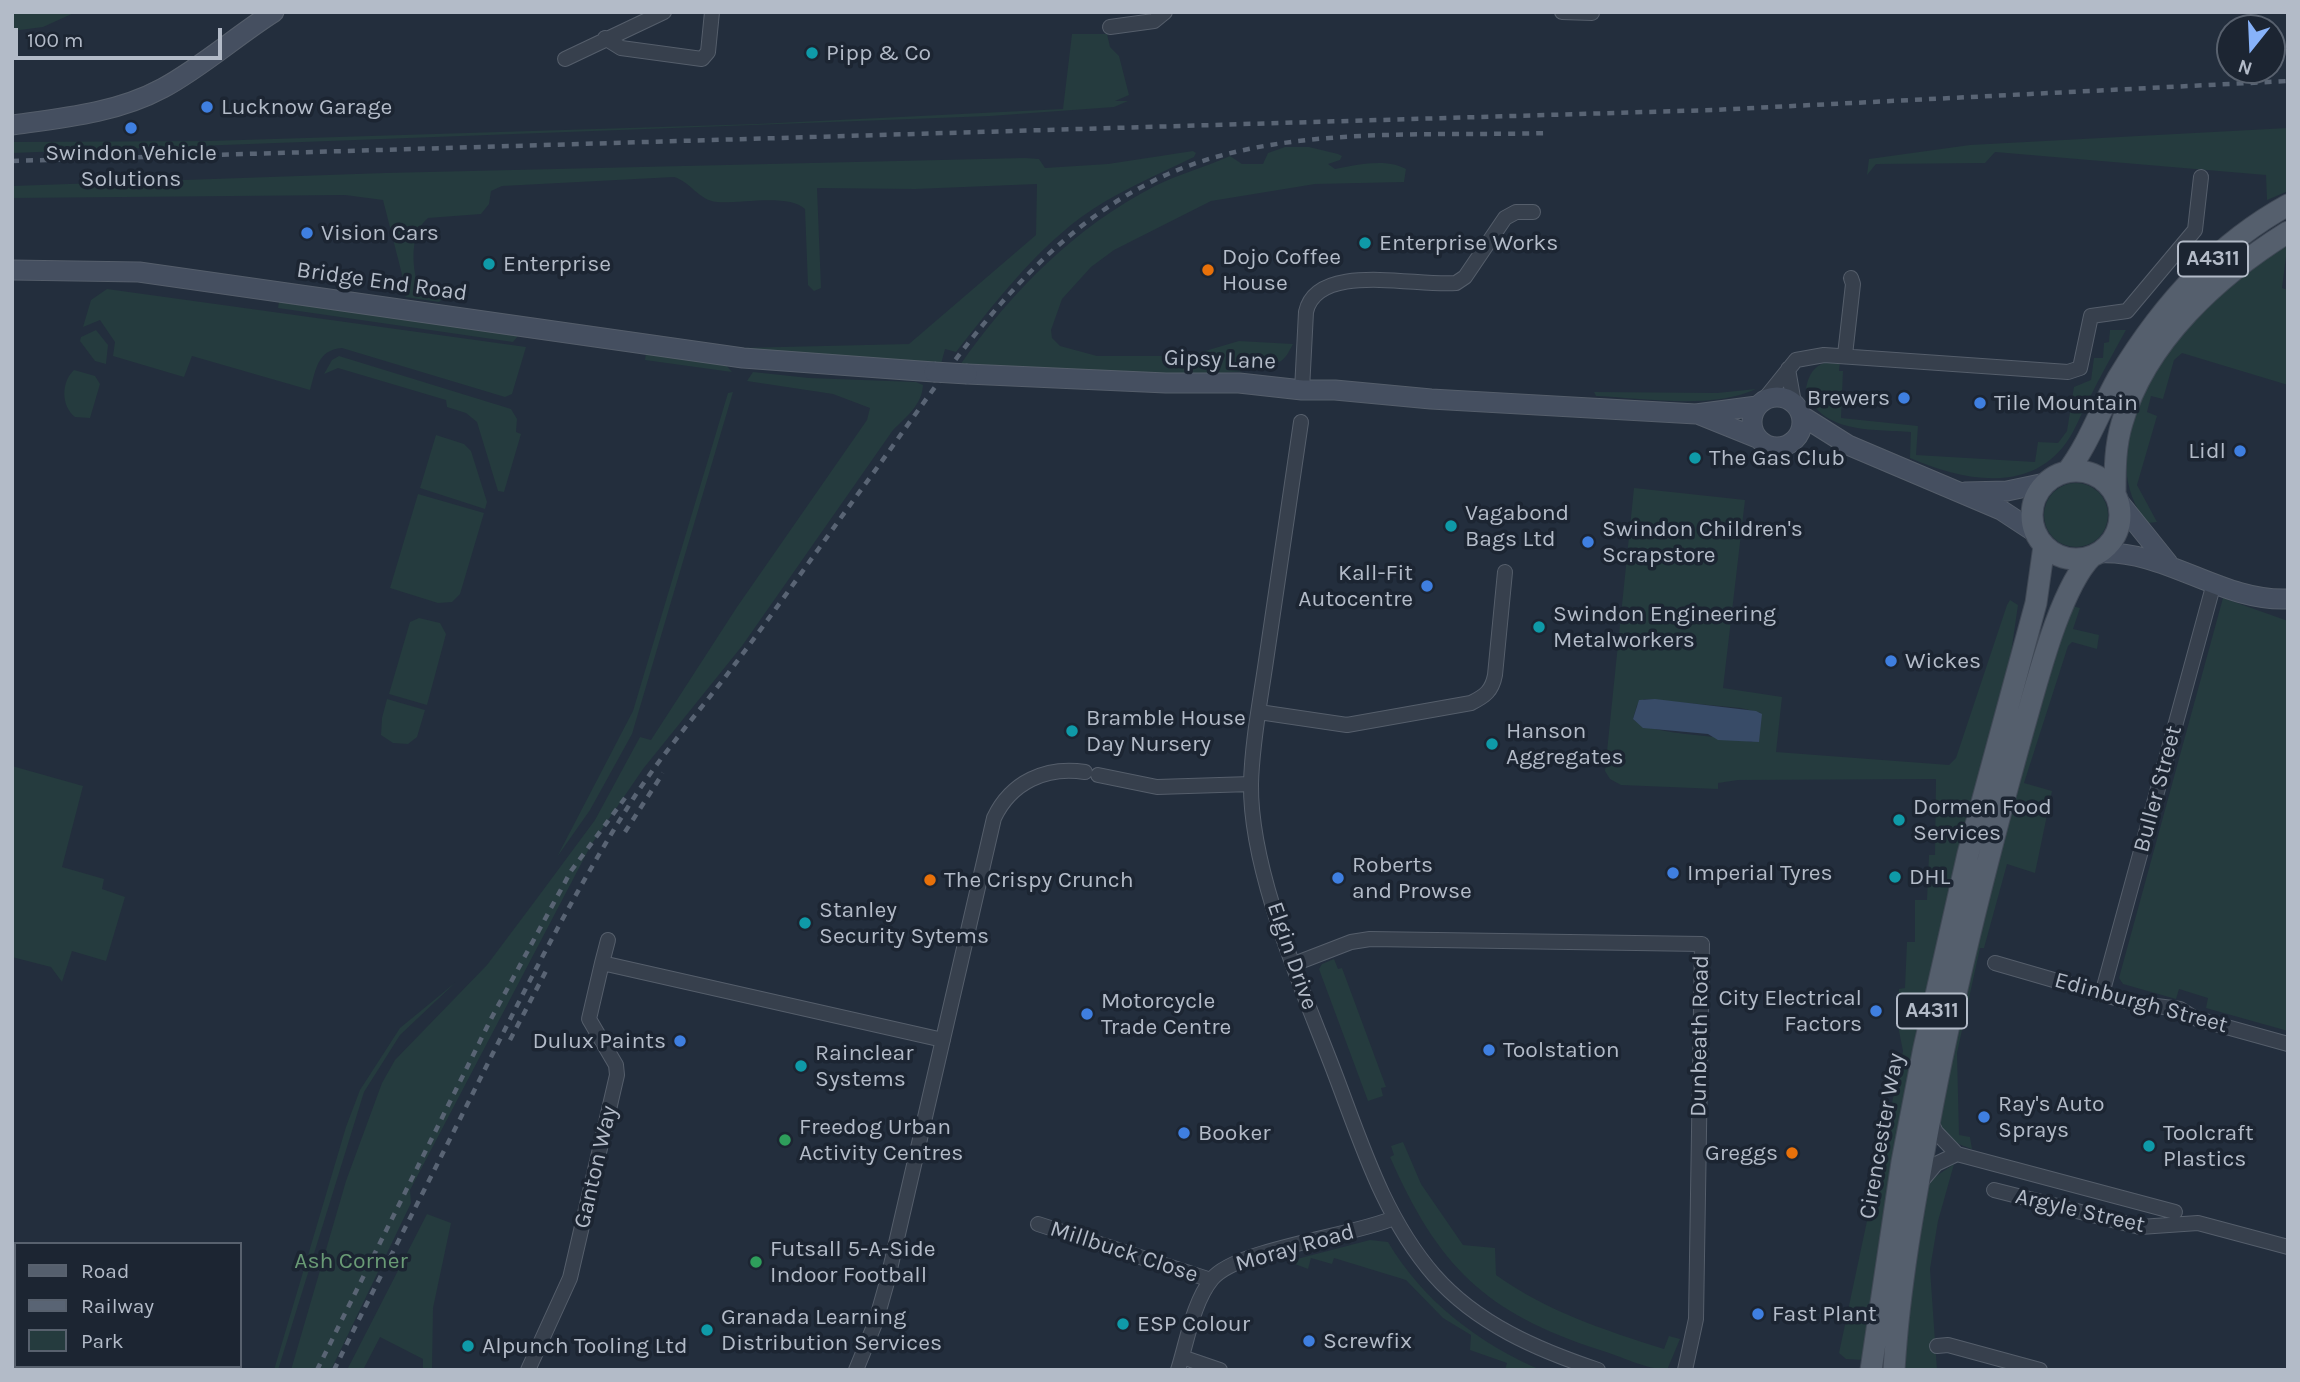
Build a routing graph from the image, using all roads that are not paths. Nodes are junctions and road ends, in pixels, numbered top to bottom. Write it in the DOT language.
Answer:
graph roads {
  1 [pos="274,12"];
  2 [pos="664,12"];
  3 [pos="712,12"];
  4 [pos="1165,12"];
  5 [pos="1562,12"];
  6 [pos="1592,13"];
  7 [pos="1110,27"];
  8 [pos="605,38"];
  9 [pos="565,59"];
  10 [pos="12,125"];
  11 [pos="2201,177"];
  12 [pos="2288,205"];
  13 [pos="1533,212"];
  14 [pos="2288,232"];
  15 [pos="12,270"];
  16 [pos="1851,278"];
  17 [pos="1845,355"];
  18 [pos="743,358"];
  19 [pos="1788,369"];
  20 [pos="1303,390"];
  21 [pos="1760,403"];
  22 [pos="1798,410"];
  23 [pos="1696,414"];
  24 [pos="1301,422"];
  25 [pos="1757,438"];
  26 [pos="1794,440"];
  27 [pos="1848,444"];
  28 [pos="2067,472"];
  29 [pos="2045,483"];
  30 [pos="1964,492"];
  31 [pos="2117,497"];
  32 [pos="2040,540"];
  33 [pos="2095,555"];
  34 [pos="2168,563"];
  35 [pos="1505,572"];
  36 [pos="2214,583"];
  37 [pos="2288,599"];
  38 [pos="1259,712"];
  39 [pos="1251,784"];
  40 [pos="608,940"];
  41 [pos="602,963"];
  42 [pos="1995,963"];
  43 [pos="1294,964"];
  44 [pos="2102,994"];
  45 [pos="943,1040"];
  46 [pos="2288,1044"];
  47 [pos="1930,1120"];
  48 [pos="1957,1154"];
  49 [pos="1918,1187"];
  50 [pos="1994,1190"];
  51 [pos="2175,1212"];
  52 [pos="1394,1218"];
  53 [pos="1038,1224"];
  54 [pos="2288,1247"];
  55 [pos="1211,1280"];
  56 [pos="1937,1346"];
  57 [pos="1180,1364"];
  58 [pos="528,1370"];
  59 [pos="856,1370"];
  60 [pos="1220,1370"];
  61 [pos="1598,1370"];
  62 [pos="1685,1370"];
  63 [pos="1871,1370"];
  64 [pos="1894,1370"];
  65 [pos="2040,1370"];
  1 -- 10 [label="main road"];
  2 -- 8 [label="street"];
  3 -- 8 [label="street"];
  4 -- 7 [label="street"];
  5 -- 6 [label="street"];
  8 -- 9 [label="street"];
  11 -- 17 [label="street"];
  12 -- 28 [label="main road, A4311"];
  13 -- 20 [label="street"];
  14 -- 31 [label="main road, A4311"];
  15 -- 18 [label="main road, Bridge End Road"];
  16 -- 17 [label="street"];
  17 -- 19 [label="street"];
  18 -- 20 [label="main road, Gipsy Lane, bridge"];
  19 -- 21 [label="street"];
  19 -- 22 [label="street"];
  20 -- 23 [label="main road, Gipsy Lane"];
  21 -- 22 [label="main road"];
  21 -- 23 [label="main road, Gipsy Lane"];
  21 -- 25 [label="main road"];
  22 -- 26 [label="main road"];
  22 -- 27 [label="main road"];
  23 -- 25 [label="main road, Gipsy Lane"];
  24 -- 38 [label="street, Elgin Drive"];
  25 -- 26 [label="main road"];
  26 -- 27 [label="main road"];
  27 -- 30 [label="main road"];
  28 -- 29 [label="main road, A4311"];
  28 -- 31 [label="main road"];
  29 -- 30 [label="main road"];
  29 -- 32 [label="main road, A4311"];
  30 -- 32 [label="main road"];
  31 -- 33 [label="main road, A4311"];
  31 -- 34 [label="main road"];
  32 -- 33 [label="main road"];
  32 -- 63 [label="main road, Cirencester Way / A4311"];
  33 -- 34 [label="main road"];
  33 -- 47 [label="main road, Cirencester Way / A4311"];
  34 -- 36 [label="main road"];
  35 -- 38 [label="street"];
  36 -- 37 [label="main road"];
  36 -- 44 [label="street, Buller Street"];
  38 -- 39 [label="street, Elgin Drive"];
  39 -- 43 [label="street, Elgin Drive"];
  39 -- 45 [label="street"];
  40 -- 41 [label="street, Ganton Way"];
  41 -- 45 [label="street"];
  41 -- 58 [label="street, Ganton Way"];
  42 -- 44 [label="street, Edinburgh Street"];
  43 -- 52 [label="street, Elgin Drive"];
  43 -- 62 [label="street, Dunbeath Road"];
  44 -- 46 [label="street, Edinburgh Street"];
  45 -- 59 [label="street"];
  47 -- 48 [label="street"];
  47 -- 49 [label="main road, Cirencester Way / A4311"];
  48 -- 49 [label="street"];
  48 -- 51 [label="street"];
  49 -- 64 [label="main road, Cirencester Way / A4311"];
  50 -- 54 [label="street, Argyle Street"];
  52 -- 55 [label="street, Moray Road"];
  52 -- 61 [label="street, Elgin Drive"];
  53 -- 55 [label="street, Millbuck Close"];
  55 -- 57 [label="street, Moray Road"];
  56 -- 65 [label="street"];
  57 -- 60 [label="street"];
}
